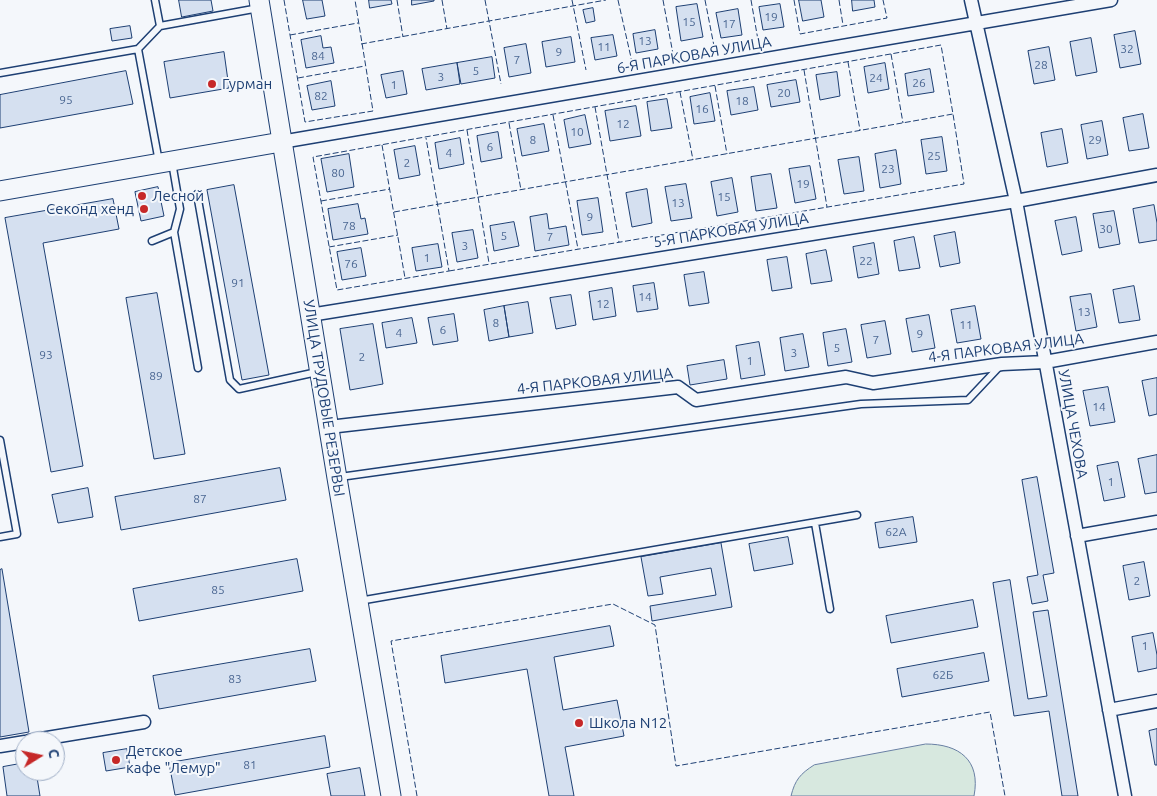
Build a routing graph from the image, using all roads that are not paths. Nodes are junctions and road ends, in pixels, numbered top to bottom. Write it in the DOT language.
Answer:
graph roads {
  1 [pos="155,0"];
  2 [pos="971,0"];
  3 [pos="1111,0"];
  4 [pos="260,4"];
  5 [pos="976,24"];
  6 [pos="160,26"];
  7 [pos="138,48"];
  8 [pos="0,73"];
  9 [pos="281,142"];
  10 [pos="166,162"];
  11 [pos="1157,175"];
  12 [pos="0,191"];
  13 [pos="197,194"];
  14 [pos="1016,201"];
  15 [pos="174,232"];
  16 [pos="152,242"];
  17 [pos="310,315"];
  18 [pos="1157,342"];
  19 [pos="1046,362"];
  20 [pos="1002,364"];
  21 [pos="198,368"];
  22 [pos="319,372"];
  23 [pos="328,427"];
  24 [pos="0,440"];
  25 [pos="337,478"];
  26 [pos="857,515"];
  27 [pos="1157,522"];
  28 [pos="815,523"];
  29 [pos="1077,536"];
  30 [pos="0,537"];
  31 [pos="358,602"];
  32 [pos="830,609"];
  33 [pos="1157,701"];
  34 [pos="1109,710"];
  35 [pos="144,722"];
  36 [pos="65,735"];
  37 [pos="15,744"];
  38 [pos="0,746"];
  39 [pos="391,796"];
  40 [pos="1125,796"];
  1 -- 6 [label="lane"];
  2 -- 5 [label="street, УЛИЦА ЧЕХОВА"];
  3 -- 5 [label="street, 6-Я ПАРКОВАЯ УЛИЦА"];
  4 -- 6 [label="lane"];
  4 -- 9 [label="main road, УЛИЦА ТРУДОВЫЕ РЕЗЕРВЫ"];
  5 -- 9 [label="street, 6-Я ПАРКОВАЯ УЛИЦА"];
  5 -- 14 [label="street, УЛИЦА ЧЕХОВА"];
  6 -- 7 [label="lane"];
  7 -- 8 [label="lane"];
  7 -- 10 [label="lane"];
  9 -- 10 [label="main road"];
  9 -- 17 [label="main road, УЛИЦА ТРУДОВЫЕ РЕЗЕРВЫ"];
  10 -- 12 [label="main road"];
  10 -- 15 [label="lane"];
  11 -- 14 [label="street, 5-Я ПАРКОВАЯ УЛИЦА"];
  13 -- 22 [label="lane"];
  14 -- 17 [label="street, 5-Я ПАРКОВАЯ УЛИЦА"];
  14 -- 19 [label="street, УЛИЦА ЧЕХОВА"];
  15 -- 16 [label="lane"];
  15 -- 21 [label="lane"];
  17 -- 22 [label="main road, УЛИЦА ТРУДОВЫЕ РЕЗЕРВЫ"];
  18 -- 19 [label="street, 4-Я ПАРКОВАЯ УЛИЦА"];
  19 -- 20 [label="street, 4-Я ПАРКОВАЯ УЛИЦА"];
  19 -- 29 [label="street, УЛИЦА ЧЕХОВА"];
  20 -- 23 [label="street, 4-Я ПАРКОВАЯ УЛИЦА"];
  20 -- 25 [label="lane"];
  22 -- 23 [label="main road, УЛИЦА ТРУДОВЫЕ РЕЗЕРВЫ"];
  23 -- 25 [label="main road, УЛИЦА ТРУДОВЫЕ РЕЗЕРВЫ"];
  24 -- 30 [label="lane"];
  25 -- 31 [label="main road, УЛИЦА ТРУДОВЫЕ РЕЗЕРВЫ"];
  26 -- 28 [label="lane"];
  27 -- 29 [label="street"];
  28 -- 31 [label="lane"];
  28 -- 32 [label="lane"];
  29 -- 34 [label="street, УЛИЦА ЧЕХОВА"];
  31 -- 39 [label="main road, УЛИЦА ТРУДОВЫЕ РЕЗЕРВЫ"];
  33 -- 34 [label="street"];
  34 -- 40 [label="street, УЛИЦА ЧЕХОВА"];
  35 -- 36 [label="street"];
  37 -- 38 [label="street"];
}
